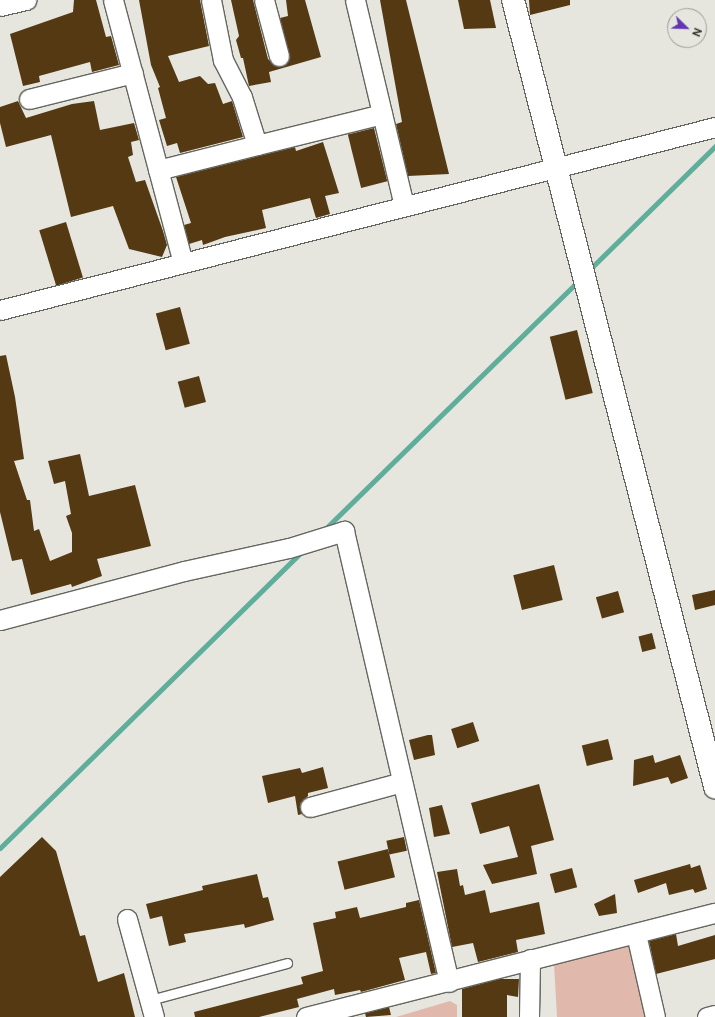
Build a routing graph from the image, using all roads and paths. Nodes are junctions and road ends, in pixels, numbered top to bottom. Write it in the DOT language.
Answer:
graph roads {
  1 [pos="26,0"];
  2 [pos="113,0"];
  3 [pos="211,0"];
  4 [pos="264,0"];
  5 [pos="355,0"];
  6 [pos="513,0"];
  7 [pos="0,6"];
  8 [pos="278,56"];
  9 [pos="133,74"];
  10 [pos="29,99"];
  11 [pos="382,114"];
  12 [pos="715,127"];
  13 [pos="256,145"];
  14 [pos="558,167"];
  15 [pos="158,170"];
  16 [pos="404,206"];
  17 [pos="183,263"];
  18 [pos="0,310"];
  19 [pos="0,620"];
  20 [pos="402,782"];
  21 [pos="715,787"];
  22 [pos="310,807"];
  23 [pos="715,913"];
  24 [pos="127,919"];
  25 [pos="636,934"];
  26 [pos="530,959"];
  27 [pos="287,963"];
  28 [pos="449,982"];
  29 [pos="152,1009"];
  30 [pos="715,1015"];
  31 [pos="306,1017"];
  32 [pos="529,1017"];
  33 [pos="655,1017"];
  34 [pos="707,1017"];
  1 -- 7 [label="street"];
  2 -- 9 [label="street"];
  3 -- 13 [label="street"];
  4 -- 8 [label="street"];
  5 -- 11 [label="street"];
  6 -- 14 [label="street"];
  9 -- 10 [label="street"];
  9 -- 15 [label="street"];
  11 -- 13 [label="street"];
  11 -- 16 [label="street"];
  12 -- 14 [label="street"];
  13 -- 15 [label="street"];
  14 -- 16 [label="street"];
  14 -- 21 [label="street"];
  15 -- 17 [label="street"];
  16 -- 17 [label="street"];
  17 -- 18 [label="street"];
  19 -- 20 [label="street"];
  20 -- 22 [label="street"];
  20 -- 28 [label="street"];
  23 -- 25 [label="street"];
  24 -- 29 [label="street"];
  25 -- 26 [label="street"];
  25 -- 33 [label="street"];
  26 -- 28 [label="street"];
  26 -- 32 [label="street"];
  27 -- 29 [label="lane"];
  28 -- 31 [label="street"];
  30 -- 34 [label="street"];
}
